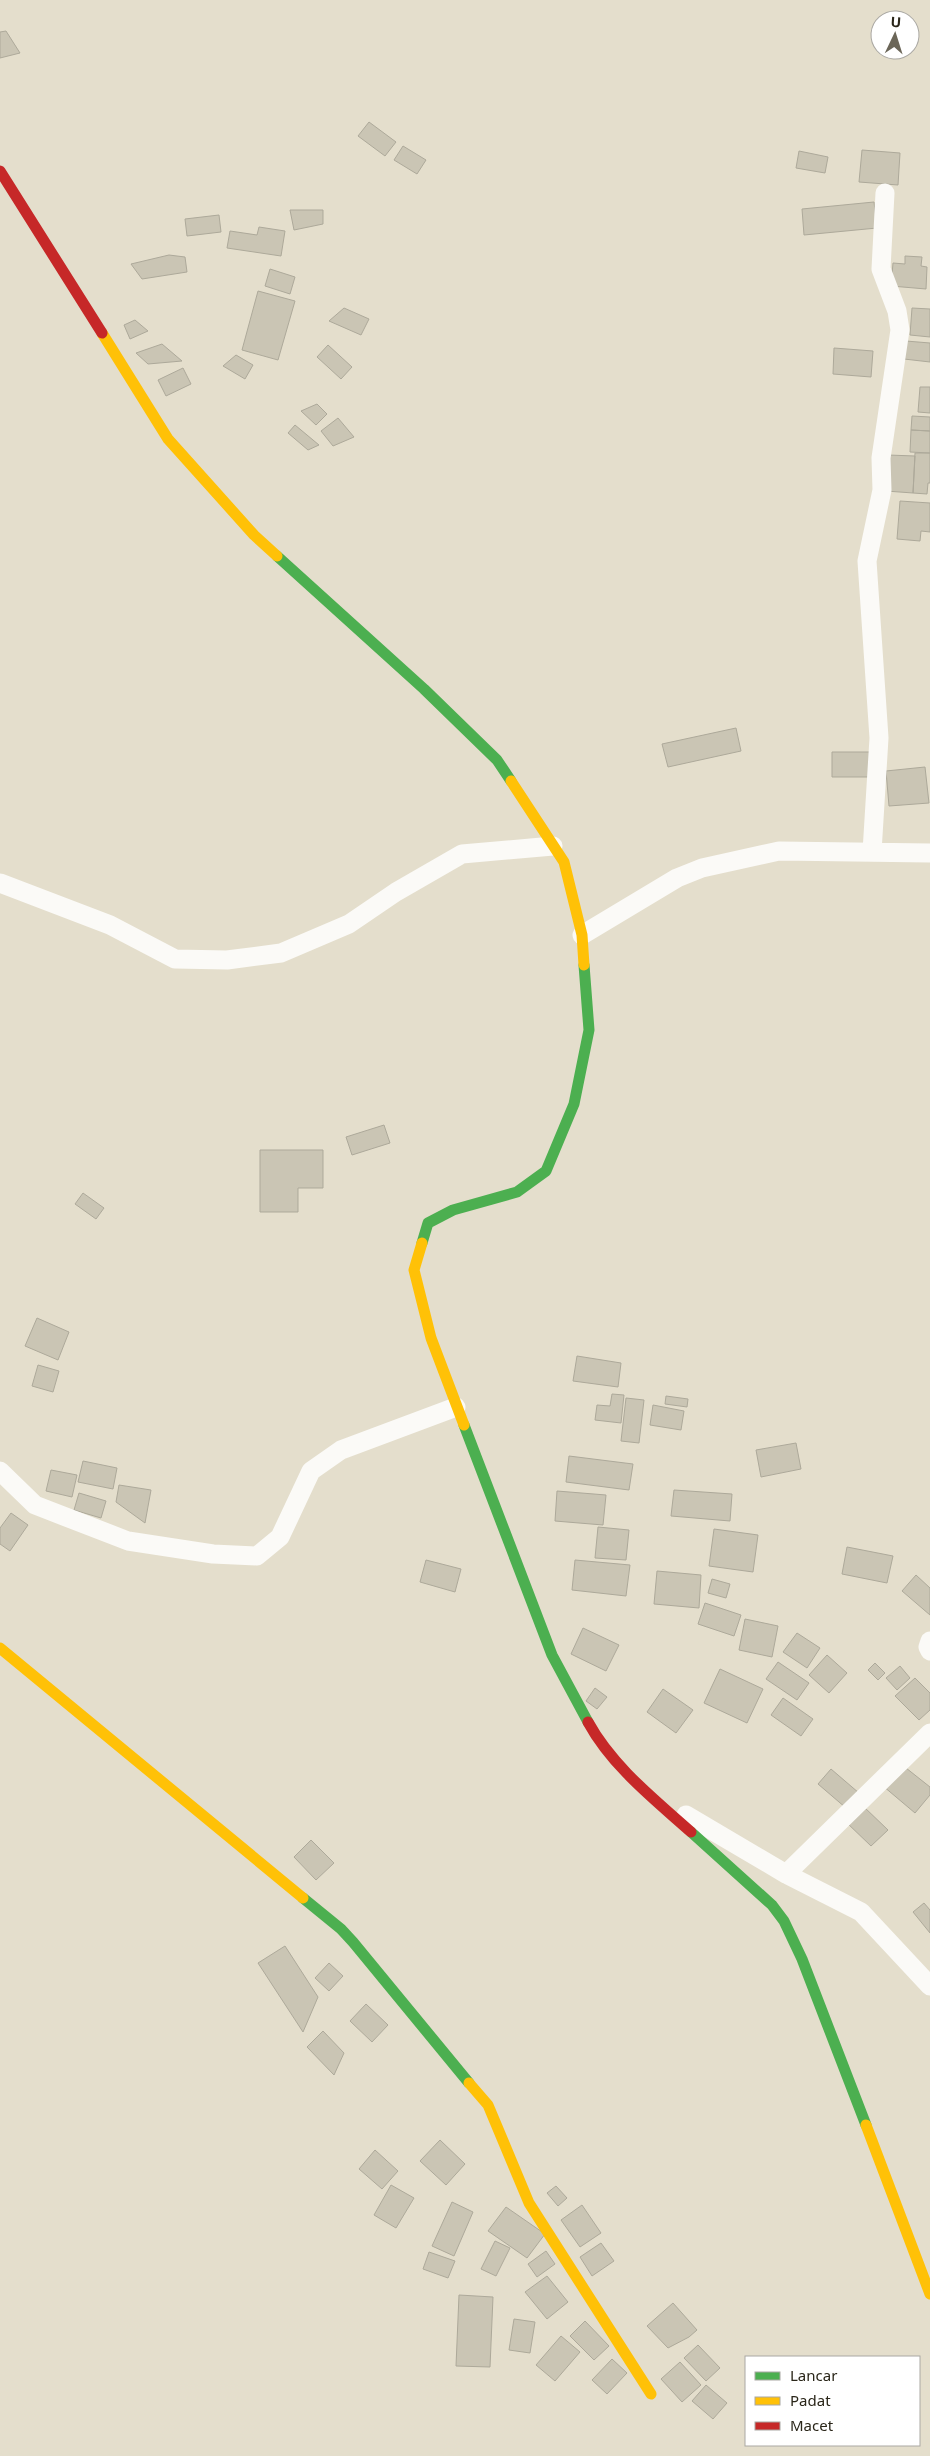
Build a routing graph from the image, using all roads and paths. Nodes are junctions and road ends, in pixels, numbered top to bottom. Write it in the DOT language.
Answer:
graph roads {
  1 [pos="0,171"];
  2 [pos="885,193"];
  3 [pos="553,846"];
  4 [pos="872,852"];
  5 [pos="930,853"];
  6 [pos="0,883"];
  7 [pos="582,935"];
  8 [pos="456,1407"];
  9 [pos="0,1472"];
  10 [pos="930,1641"];
  11 [pos="0,1648"];
  12 [pos="930,1652"];
  13 [pos="930,1734"];
  14 [pos="649,1794"];
  15 [pos="786,1874"];
  16 [pos="930,1986"];
  17 [pos="930,2294"];
  18 [pos="651,2394"];
  1 -- 3 [label="street"];
  2 -- 4 [label="street"];
  3 -- 6 [label="street"];
  3 -- 7 [label="street"];
  4 -- 5 [label="street"];
  4 -- 7 [label="street"];
  7 -- 8 [label="street"];
  8 -- 9 [label="street"];
  8 -- 14 [label="street"];
  10 -- 12 [label="street"];
  11 -- 18 [label="street"];
  13 -- 15 [label="street"];
  14 -- 15 [label="street"];
  14 -- 17 [label="street"];
  15 -- 16 [label="street"];
}
